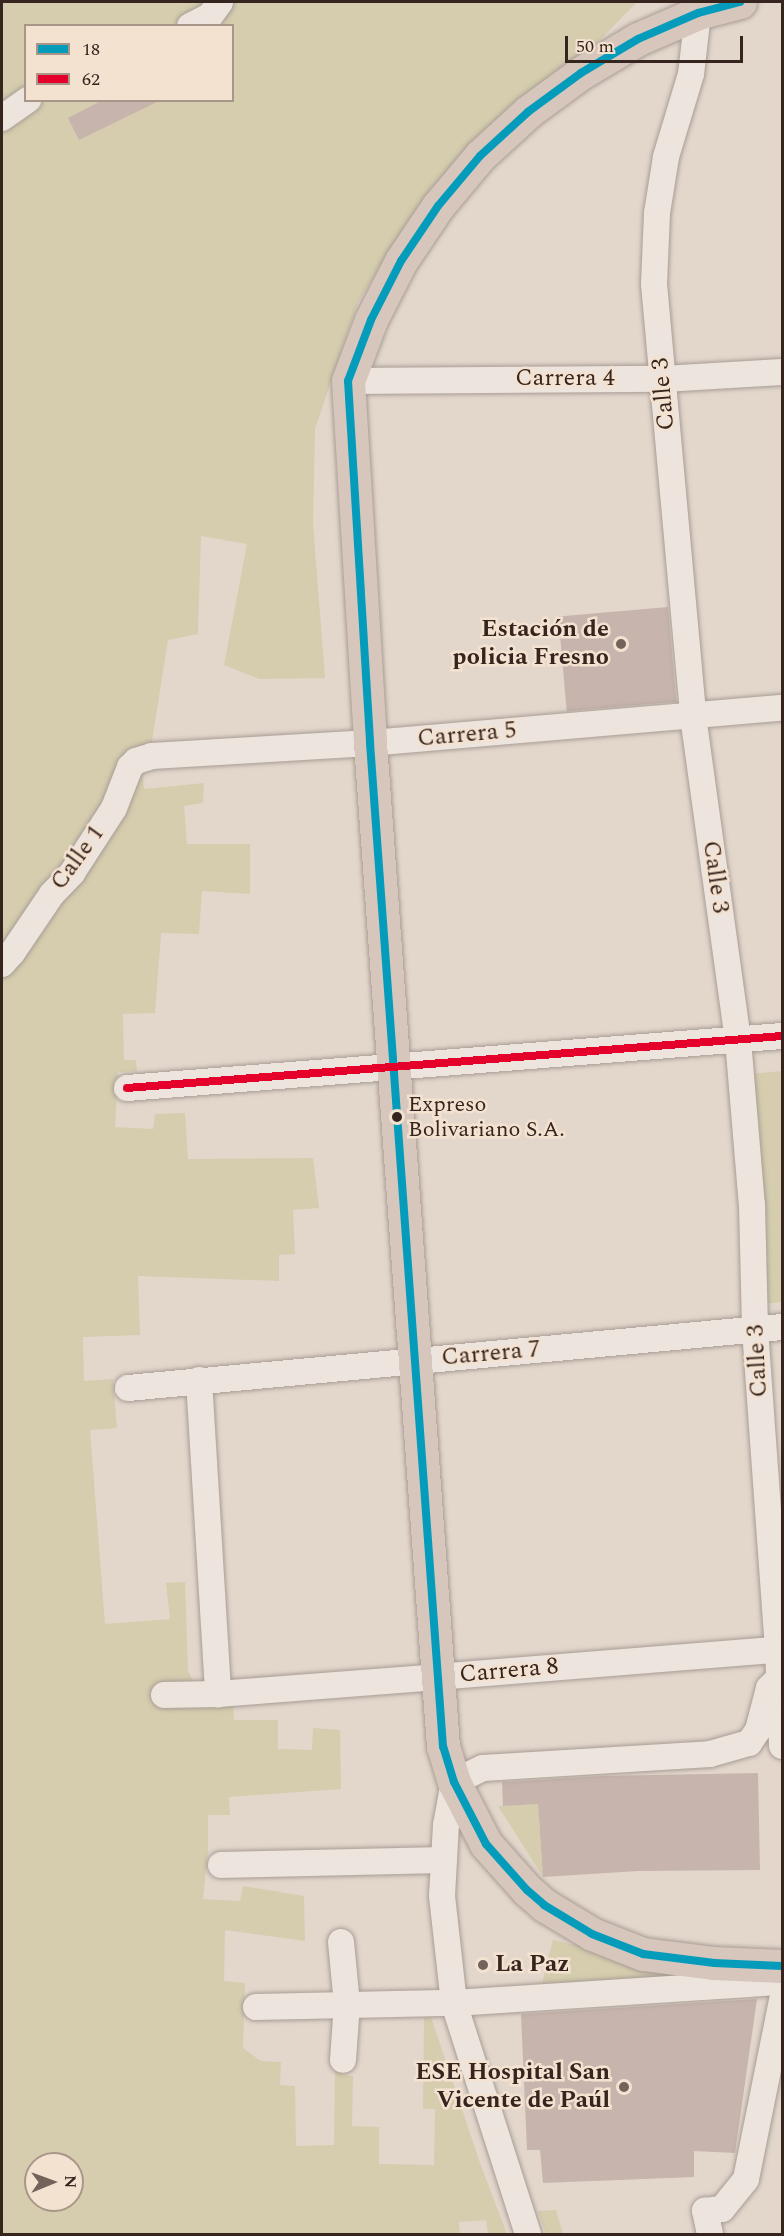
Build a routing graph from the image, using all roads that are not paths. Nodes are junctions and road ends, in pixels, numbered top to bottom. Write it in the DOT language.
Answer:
graph roads {
  1 [pos="220,2"];
  2 [pos="740,2"];
  3 [pos="698,13"];
  4 [pos="194,24"];
  5 [pos="25,102"];
  6 [pos="2,118"];
  7 [pos="783,372"];
  8 [pos="663,379"];
  9 [pos="348,381"];
  10 [pos="783,708"];
  11 [pos="693,716"];
  12 [pos="370,743"];
  13 [pos="152,756"];
  14 [pos="2,964"];
  15 [pos="783,1036"];
  16 [pos="738,1040"];
  17 [pos="393,1067"];
  18 [pos="127,1088"];
  19 [pos="783,1327"];
  20 [pos="755,1329"];
  21 [pos="414,1361"];
  22 [pos="199,1380"];
  23 [pos="128,1388"];
  24 [pos="780,1649"];
  25 [pos="437,1677"];
  26 [pos="780,1678"];
  27 [pos="218,1694"];
  28 [pos="164,1695"];
  29 [pos="783,1746"];
  30 [pos="454,1782"];
  31 [pos="443,1860"];
  32 [pos="221,1865"];
  33 [pos="341,1942"];
  34 [pos="783,1966"];
  35 [pos="783,1982"];
  36 [pos="783,2001"];
  37 [pos="454,2003"];
  38 [pos="347,2004"];
  39 [pos="256,2007"];
  40 [pos="343,2060"];
  41 [pos="528,2235"];
  42 [pos="710,2235"];
  1 -- 4 [label="street"];
  2 -- 3 [label="highway"];
  3 -- 8 [label="street, Calle 3"];
  3 -- 9 [label="highway"];
  5 -- 6 [label="street"];
  7 -- 8 [label="street, Carrera 4"];
  8 -- 9 [label="street, Carrera 4"];
  8 -- 11 [label="street, Calle 3"];
  9 -- 12 [label="highway"];
  10 -- 11 [label="street, Carrera 5"];
  11 -- 12 [label="street, Carrera 5"];
  11 -- 16 [label="street, Calle 3"];
  12 -- 13 [label="street, Carrera 5"];
  12 -- 17 [label="highway"];
  13 -- 14 [label="street, Calle 1"];
  15 -- 16 [label="street"];
  16 -- 17 [label="street"];
  16 -- 20 [label="street, Calle 3"];
  17 -- 18 [label="street"];
  17 -- 21 [label="highway"];
  19 -- 20 [label="street, Carrera 7"];
  20 -- 21 [label="street, Carrera 7"];
  20 -- 24 [label="street, Calle 3"];
  21 -- 22 [label="street, Carrera 7"];
  21 -- 25 [label="highway"];
  22 -- 23 [label="street, Carrera 7"];
  22 -- 27 [label="street"];
  24 -- 25 [label="street, Carrera 8"];
  24 -- 26 [label="street, Calle 3"];
  25 -- 27 [label="street, Carrera 8"];
  25 -- 30 [label="highway"];
  26 -- 29 [label="street, Calle 3"];
  26 -- 30 [label="street"];
  27 -- 28 [label="street, Carrera 8"];
  30 -- 31 [label="street"];
  30 -- 34 [label="highway"];
  31 -- 32 [label="street"];
  31 -- 37 [label="street"];
  33 -- 38 [label="street"];
  35 -- 37 [label="street"];
  36 -- 42 [label="street"];
  37 -- 38 [label="street"];
  37 -- 41 [label="street"];
  38 -- 39 [label="street"];
  38 -- 40 [label="street"];
}
